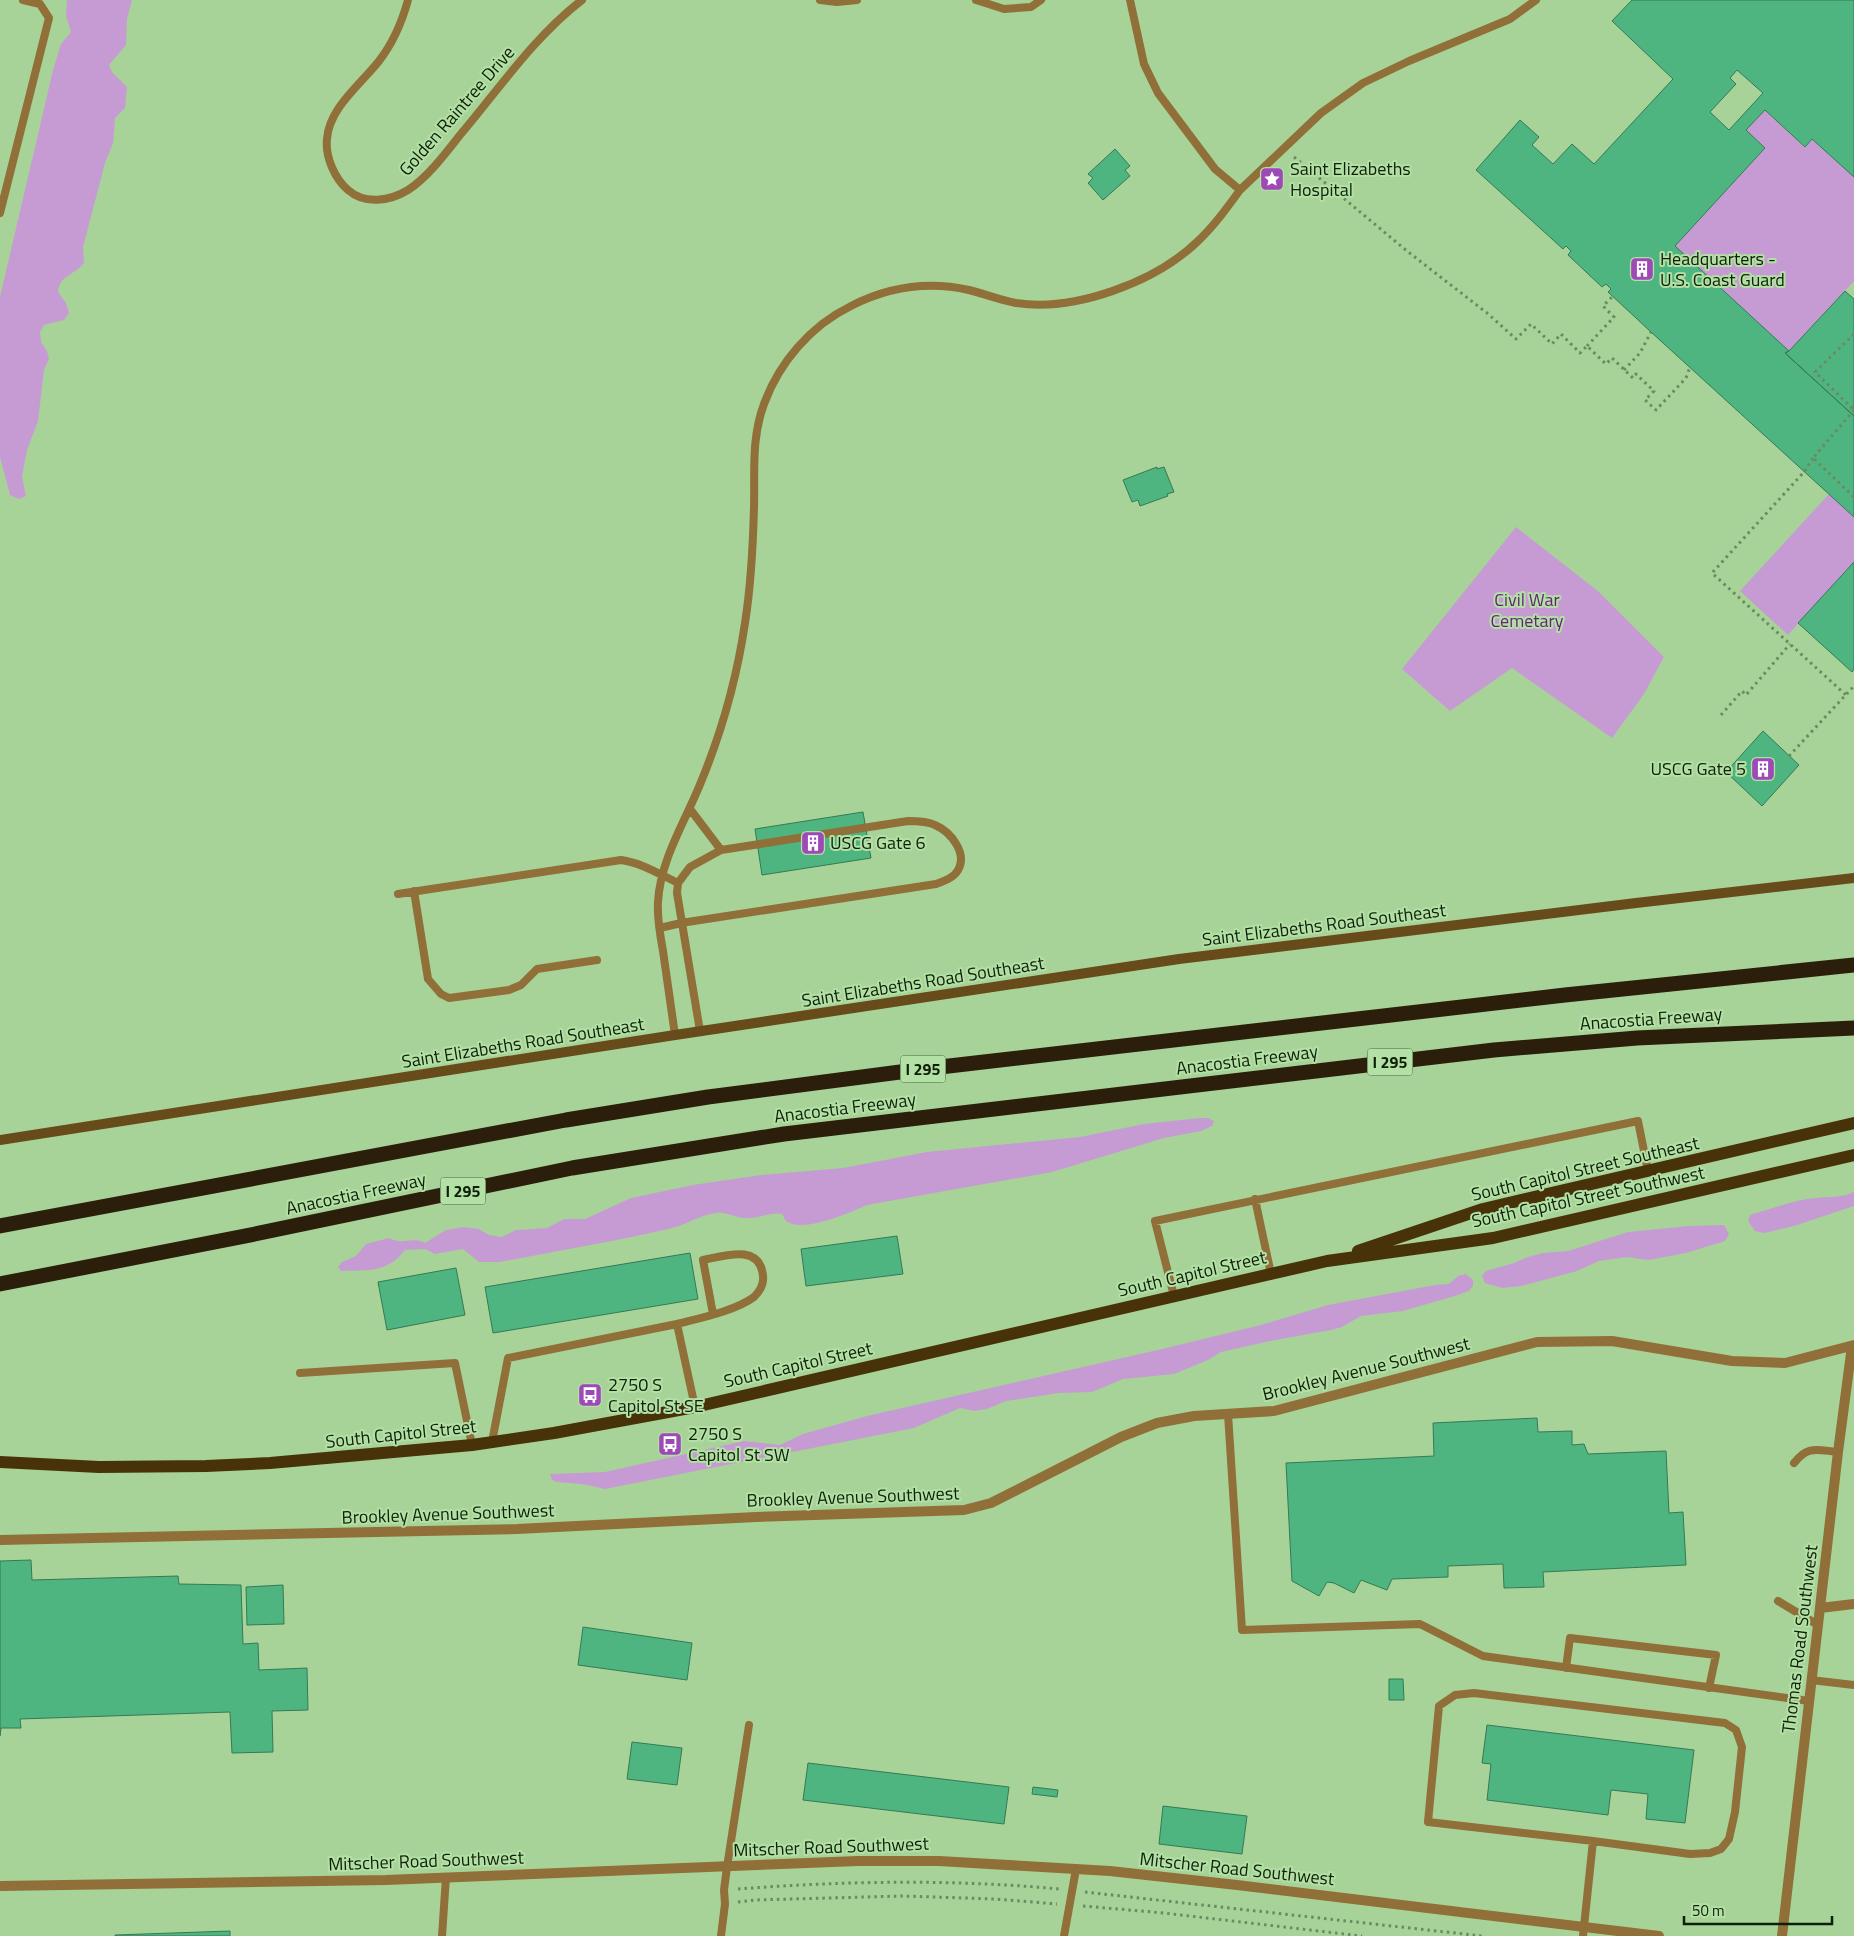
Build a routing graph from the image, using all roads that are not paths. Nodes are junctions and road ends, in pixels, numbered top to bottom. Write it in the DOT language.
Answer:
graph roads {
  1 [pos="23,0"];
  2 [pos="408,0"];
  3 [pos="582,0"];
  4 [pos="820,0"];
  5 [pos="857,0"];
  6 [pos="976,0"];
  7 [pos="1041,0"];
  8 [pos="1130,0"];
  9 [pos="1536,0"];
  10 [pos="1240,190"];
  11 [pos="0,212"];
  12 [pos="690,809"];
  13 [pos="721,850"];
  14 [pos="662,876"];
  15 [pos="1854,878"];
  16 [pos="678,883"];
  17 [pos="414,891"];
  18 [pos="398,894"];
  19 [pos="681,923"];
  20 [pos="660,928"];
  21 [pos="597,960"];
  22 [pos="1854,965"];
  23 [pos="1854,1028"];
  24 [pos="700,1032"];
  25 [pos="675,1035"];
  26 [pos="1854,1123"];
  27 [pos="0,1140"];
  28 [pos="1854,1155"];
  29 [pos="1648,1171"];
  30 [pos="1255,1199"];
  31 [pos="0,1226"];
  32 [pos="1327,1261"];
  33 [pos="1272,1274"];
  34 [pos="0,1284"];
  35 [pos="1174,1296"];
  36 [pos="713,1314"];
  37 [pos="677,1324"];
  38 [pos="1853,1345"];
  39 [pos="300,1373"];
  40 [pos="695,1407"];
  41 [pos="1228,1414"];
  42 [pos="492,1442"];
  43 [pos="472,1445"];
  44 [pos="1838,1452"];
  45 [pos="0,1462"];
  46 [pos="1794,1463"];
  47 [pos="0,1540"];
  48 [pos="1778,1601"];
  49 [pos="1854,1604"];
  50 [pos="1820,1608"];
  51 [pos="1818,1625"];
  52 [pos="1566,1668"];
  53 [pos="1812,1680"];
  54 [pos="1854,1685"];
  55 [pos="1709,1688"];
  56 [pos="1809,1701"];
  57 [pos="749,1725"];
  58 [pos="1593,1841"];
  59 [pos="727,1867"];
  60 [pos="1076,1869"];
  61 [pos="446,1878"];
  62 [pos="0,1886"];
  63 [pos="1583,1931"];
  64 [pos="442,1936"];
  65 [pos="721,1936"];
  66 [pos="1064,1936"];
  67 [pos="1659,1936"];
  68 [pos="1782,1936"];
  1 -- 11 [label="lane"];
  2 -- 3 [label="lane, Golden Raintree Drive"];
  4 -- 5 [label="lane"];
  6 -- 7 [label="lane"];
  8 -- 10 [label="lane"];
  9 -- 10 [label="lane"];
  10 -- 12 [label="lane"];
  12 -- 13 [label="lane"];
  12 -- 14 [label="lane"];
  13 -- 16 [label="lane"];
  13 -- 19 [label="lane"];
  14 -- 16 [label="lane"];
  14 -- 17 [label="lane"];
  14 -- 20 [label="lane"];
  15 -- 24 [label="main road, Saint Elizabeths Road Southeast"];
  16 -- 19 [label="lane"];
  17 -- 18 [label="lane"];
  17 -- 21 [label="lane"];
  19 -- 20 [label="lane"];
  19 -- 24 [label="lane"];
  20 -- 25 [label="lane"];
  22 -- 31 [label="highway, Anacostia Freeway / I 295"];
  23 -- 34 [label="highway, Anacostia Freeway / I 295"];
  24 -- 25 [label="main road, Saint Elizabeths Road Southeast"];
  25 -- 27 [label="main road, Saint Elizabeths Road Southeast"];
  26 -- 29 [label="main road, South Capitol Street Southeast"];
  28 -- 32 [label="main road, South Capitol Street Southwest"];
  29 -- 30 [label="lane"];
  29 -- 32 [label="main road, South Capitol Street Southeast"];
  30 -- 33 [label="lane"];
  30 -- 35 [label="lane"];
  32 -- 33 [label="main road, South Capitol Street"];
  33 -- 35 [label="main road, South Capitol Street"];
  35 -- 40 [label="main road, South Capitol Street"];
  36 -- 36 [label="lane"];
  36 -- 37 [label="lane"];
  37 -- 40 [label="lane"];
  37 -- 42 [label="lane"];
  38 -- 41 [label="street, Brookley Avenue Southwest"];
  38 -- 44 [label="street, Thomas Road Southwest"];
  39 -- 43 [label="lane"];
  40 -- 42 [label="main road, South Capitol Street"];
  41 -- 47 [label="street, Brookley Avenue Southwest"];
  41 -- 52 [label="lane"];
  42 -- 43 [label="main road, South Capitol Street"];
  43 -- 45 [label="main road, South Capitol Street"];
  44 -- 46 [label="lane"];
  44 -- 50 [label="street, Thomas Road Southwest"];
  48 -- 51 [label="lane"];
  49 -- 50 [label="street"];
  50 -- 51 [label="street, Thomas Road Southwest"];
  51 -- 53 [label="street, Thomas Road Southwest"];
  52 -- 55 [label="lane"];
  52 -- 55 [label="lane"];
  53 -- 54 [label="lane"];
  53 -- 56 [label="street, Thomas Road Southwest"];
  55 -- 56 [label="lane"];
  56 -- 68 [label="street, Thomas Road Southwest"];
  57 -- 59 [label="lane"];
  58 -- 58 [label="lane"];
  58 -- 63 [label="lane"];
  59 -- 60 [label="street, Mitscher Road Southwest"];
  59 -- 61 [label="street, Mitscher Road Southwest"];
  59 -- 65 [label="lane"];
  60 -- 63 [label="street, Mitscher Road Southwest"];
  60 -- 66 [label="lane"];
  61 -- 62 [label="street, Mitscher Road Southwest"];
  61 -- 64 [label="lane"];
  63 -- 67 [label="street, Mitscher Road Southwest"];
}
